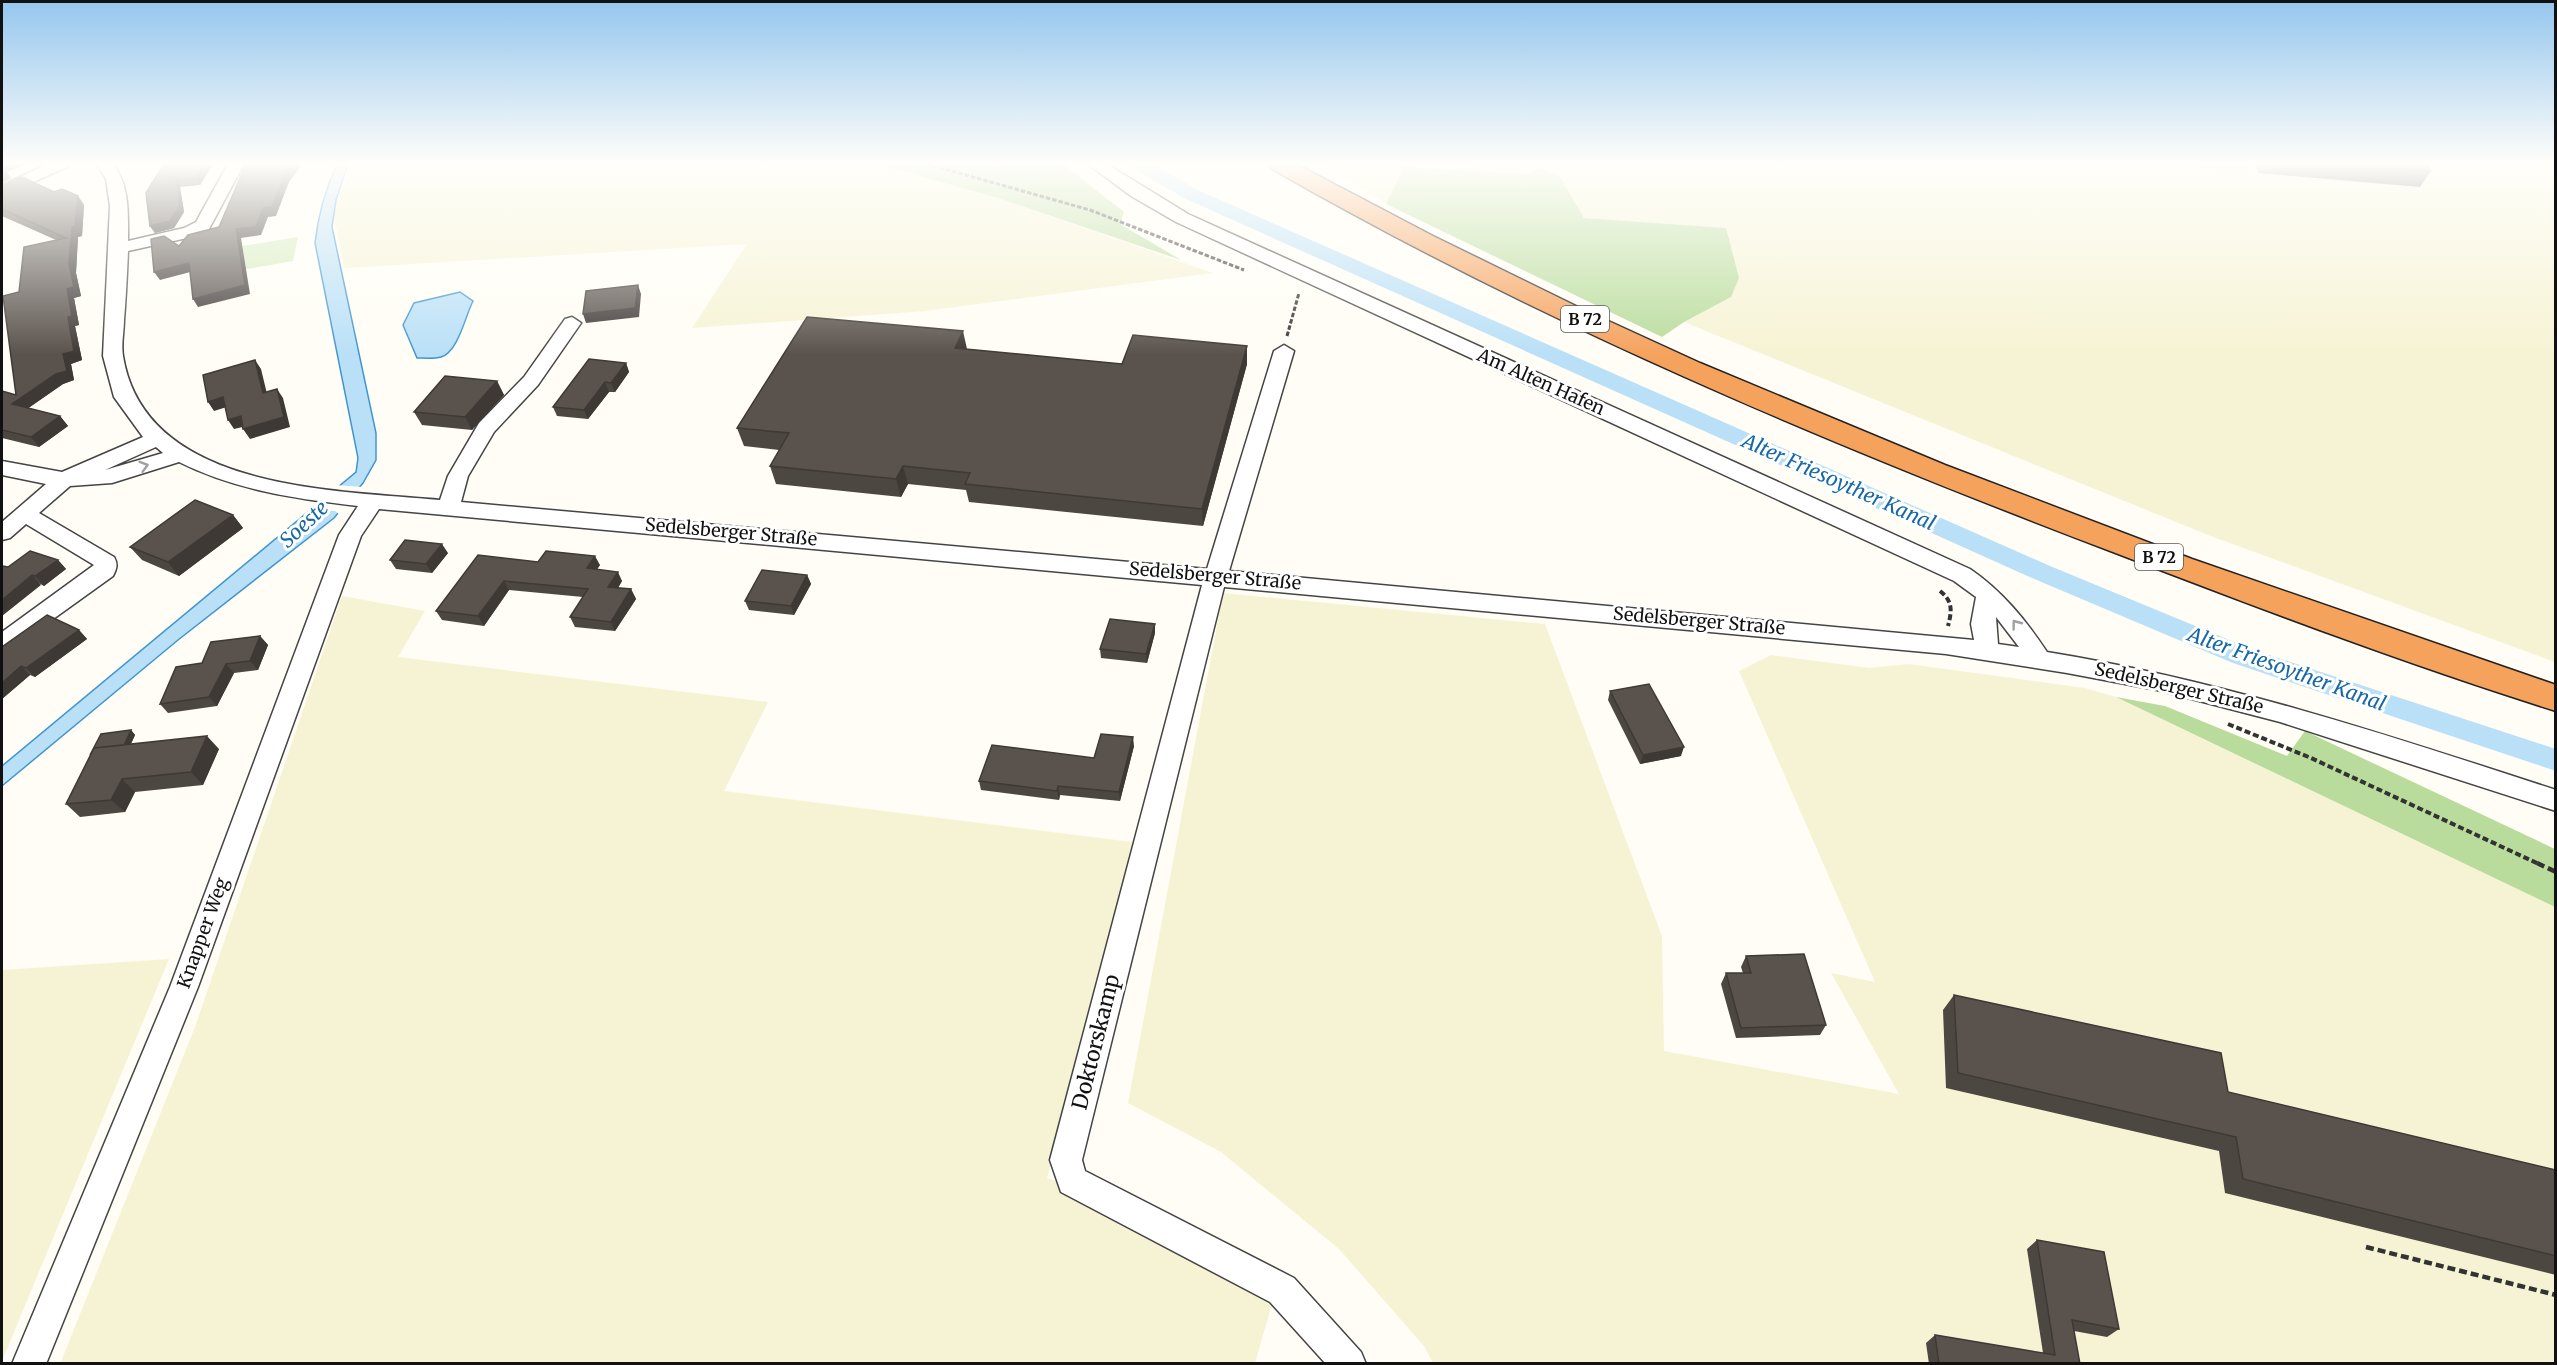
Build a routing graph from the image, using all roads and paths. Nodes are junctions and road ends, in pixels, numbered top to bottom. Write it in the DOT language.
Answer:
graph roads {
  1 [pos="119,228"];
  2 [pos="198,228"];
  3 [pos="1135,228"];
  4 [pos="1203,228"];
  5 [pos="1397,228"];
  6 [pos="119,248"];
  7 [pos="1246,271"];
  8 [pos="1309,298"];
  9 [pos="572,322"];
  10 [pos="1284,351"];
  11 [pos="158,438"];
  12 [pos="179,455"];
  13 [pos="2,468"];
  14 [pos="66,478"];
  15 [pos="367,500"];
  16 [pos="449,507"];
  17 [pos="23,515"];
  18 [pos="2,533"];
  19 [pos="1216,576"];
  20 [pos="1938,590"];
  21 [pos="1988,595"];
  22 [pos="2,644"];
  23 [pos="1946,645"];
  24 [pos="1987,651"];
  25 [pos="2039,659"];
  26 [pos="2556,698"];
  27 [pos="2311,758"];
  28 [pos="2556,801"];
  29 [pos="2556,873"];
  30 [pos="2366,1247"];
  31 [pos="2556,1295"];
  32 [pos="29,1364"];
  33 [pos="1349,1364"];
  1 -- 6 [label="street, Sedelsberger Straße"];
  2 -- 6 [label="street"];
  3 -- 7 [label="path"];
  4 -- 21 [label="street, Am Alten Hafen"];
  5 -- 26 [label="highway, B 72"];
  6 -- 11 [label="street, Sedelsberger Straße"];
  8 -- 10 [label="path"];
  9 -- 16 [label="street"];
  10 -- 19 [label="street, Doktorskamp"];
  11 -- 12 [label="street, Sedelsberger Straße"];
  11 -- 14 [label="street"];
  14 -- 12 [label="street, one-way"];
  12 -- 15 [label="street, Sedelsberger Straße"];
  13 -- 14 [label="street"];
  14 -- 17 [label="street"];
  15 -- 16 [label="street, Sedelsberger Straße"];
  15 -- 32 [label="street, Knapper Weg"];
  16 -- 19 [label="street, Sedelsberger Straße"];
  17 -- 18 [label="street"];
  17 -- 22 [label="street"];
  19 -- 23 [label="street, Sedelsberger Straße"];
  19 -- 33 [label="street, Doktorskamp"];
  20 -- 23 [label="path"];
  21 -- 24 [label="street"];
  25 -- 21 [label="street, Am Alten Hafen, one-way"];
  23 -- 24 [label="street, Sedelsberger Straße"];
  24 -- 25 [label="street, Sedelsberger Straße"];
  25 -- 28 [label="street, Sedelsberger Straße"];
  27 -- 29 [label="path"];
  30 -- 31 [label="path"];
}
